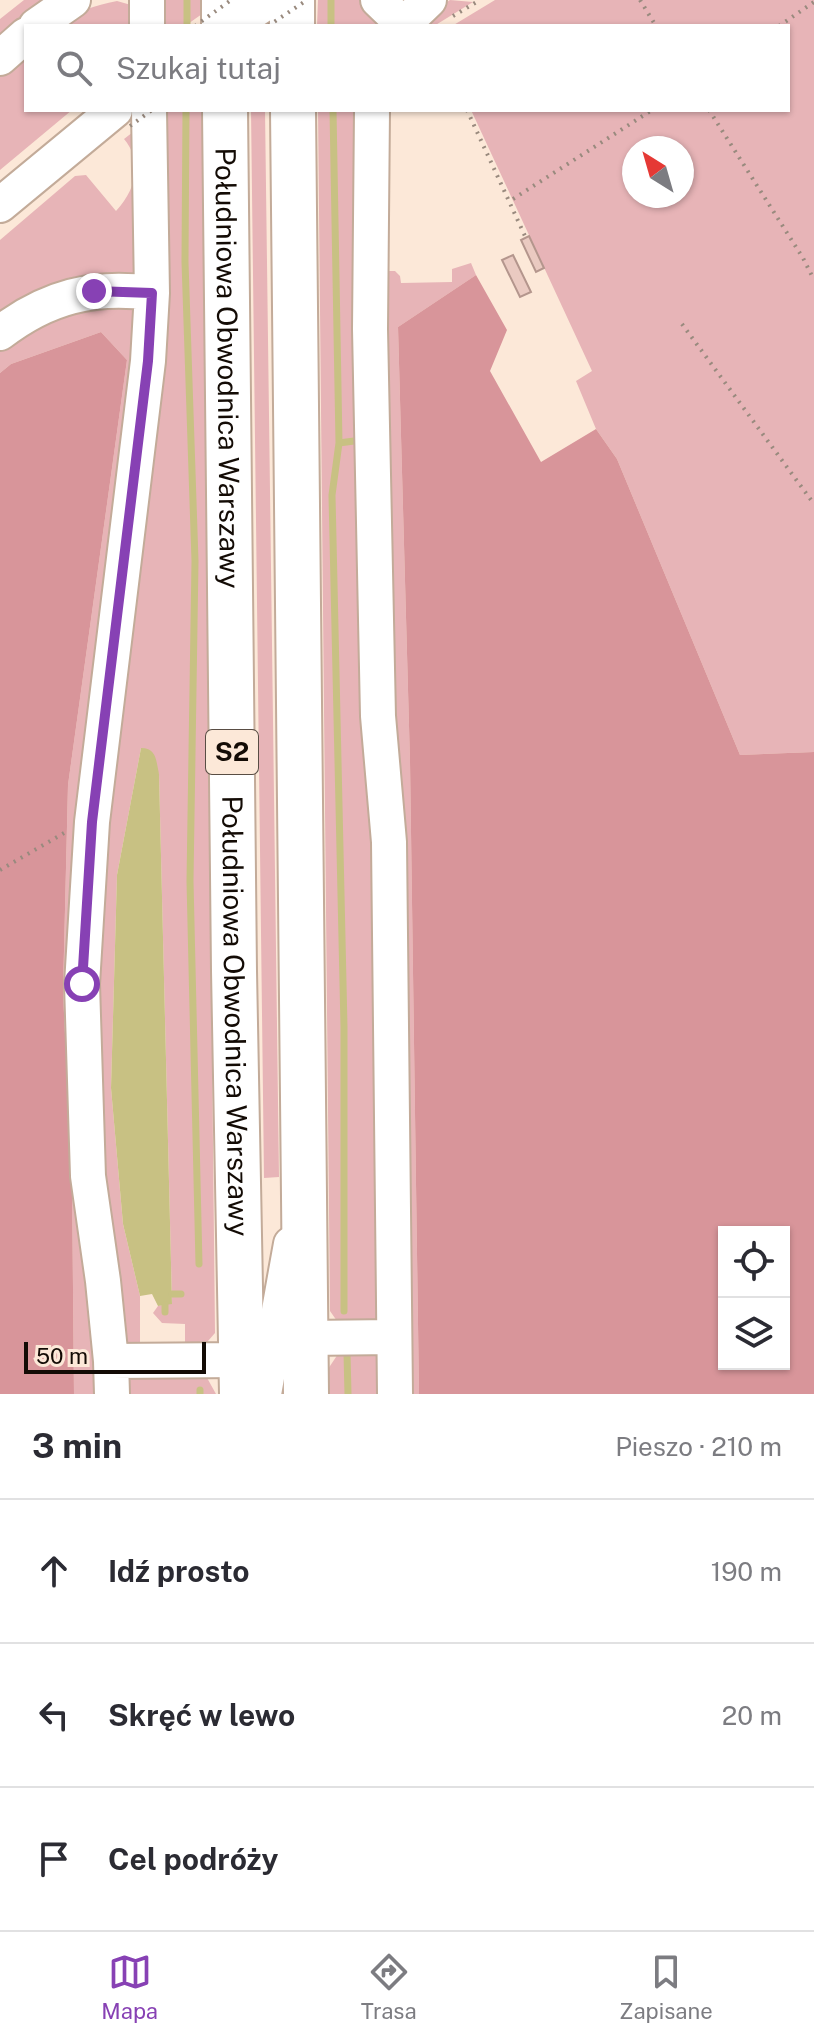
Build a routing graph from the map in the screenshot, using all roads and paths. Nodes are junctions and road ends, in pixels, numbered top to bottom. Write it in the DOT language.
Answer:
graph roads {
  1 [pos="73,0"];
  2 [pos="147,0"];
  3 [pos="224,0"];
  4 [pos="231,0"];
  5 [pos="270,0"];
  6 [pos="292,0"];
  7 [pos="307,0"];
  8 [pos="378,0"];
  9 [pos="478,0"];
  10 [pos="640,0"];
  11 [pos="814,2"];
  12 [pos="440,9"];
  13 [pos="39,24"];
  14 [pos="147,24"];
  15 [pos="198,24"];
  16 [pos="224,24"];
  17 [pos="234,24"];
  18 [pos="271,24"];
  19 [pos="292,24"];
  20 [pos="401,24"];
  21 [pos="404,24"];
  22 [pos="655,24"];
  23 [pos="782,24"];
  24 [pos="24,37"];
  25 [pos="0,58"];
  26 [pos="225,112"];
  27 [pos="293,112"];
  28 [pos="372,112"];
  29 [pos="468,112"];
  30 [pos="649,112"];
  31 [pos="710,112"];
  32 [pos="136,114"];
  33 [pos="513,199"];
  34 [pos="0,205"];
  35 [pos="525,236"];
  36 [pos="814,280"];
  37 [pos="152,293"];
  38 [pos="682,324"];
  39 [pos="0,333"];
  40 [pos="814,504"];
  41 [pos="92,822"];
  42 [pos="0,870"];
  43 [pos="394,1337"];
  44 [pos="265,1366"];
  45 [pos="111,1378"];
  46 [pos="284,1394"];
  47 [pos="306,1394"];
  48 [pos="395,1394"];
  1 -- 13 [label="street"];
  2 -- 14 [label="street"];
  3 -- 16 [label="highway"];
  4 -- 15 [label="path, bridge"];
  5 -- 17 [label="street"];
  6 -- 19 [label="highway"];
  7 -- 18 [label="path, bridge"];
  8 -- 20 [label="street"];
  9 -- 12 [label="path"];
  10 -- 22 [label="path"];
  11 -- 23 [label="path"];
  12 -- 21 [label="street"];
  24 -- 25 [label="street"];
  26 -- 44 [label="highway, Południowa Obwodnica Warszawy / S2"];
  27 -- 44 [label="highway, Południowa Obwodnica Warszawy / S2"];
  28 -- 43 [label="street"];
  29 -- 35 [label="path"];
  30 -- 33 [label="path"];
  31 -- 36 [label="path"];
  32 -- 34 [label="street"];
  32 -- 37 [label="street"];
  37 -- 39 [label="street"];
  37 -- 41 [label="street"];
  38 -- 40 [label="path"];
  41 -- 42 [label="path"];
  41 -- 45 [label="street"];
  43 -- 44 [label="street"];
  43 -- 48 [label="street"];
  44 -- 45 [label="street"];
  44 -- 46 [label="street"];
  44 -- 47 [label="highway, Południowa Obwodnica Warszawy / S2"];
}
